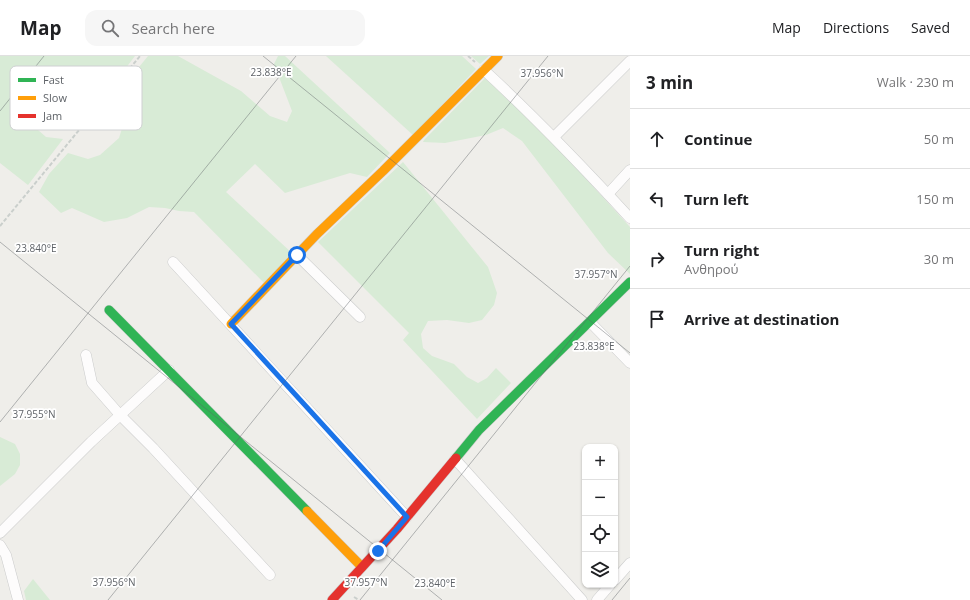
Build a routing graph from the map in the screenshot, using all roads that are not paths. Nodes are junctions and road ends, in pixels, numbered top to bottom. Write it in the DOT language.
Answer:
graph roads {
  1 [pos="498,56"];
  2 [pos="630,61"];
  3 [pos="484,70"];
  4 [pos="554,137"];
  5 [pos="630,170"];
  6 [pos="608,194"];
  7 [pos="630,218"];
  8 [pos="297,255"];
  9 [pos="173,262"];
  10 [pos="630,282"];
  11 [pos="109,310"];
  12 [pos="360,317"];
  13 [pos="590,322"];
  14 [pos="231,324"];
  15 [pos="86,356"];
  16 [pos="630,363"];
  17 [pos="169,370"];
  18 [pos="120,415"];
  19 [pos="455,459"];
  20 [pos="407,517"];
  21 [pos="0,533"];
  22 [pos="0,545"];
  23 [pos="630,563"];
  24 [pos="362,567"];
  25 [pos="270,575"];
  26 [pos="618,577"];
  27 [pos="607,588"];
  28 [pos="18,600"];
  29 [pos="332,600"];
  30 [pos="582,600"];
  31 [pos="597,600"];
  1 -- 3 [label="street"];
  2 -- 4 [label="street"];
  3 -- 4 [label="street"];
  3 -- 8 [label="street"];
  4 -- 6 [label="street"];
  5 -- 6 [label="street"];
  6 -- 7 [label="street"];
  8 -- 12 [label="street"];
  8 -- 14 [label="street"];
  9 -- 14 [label="street"];
  10 -- 13 [label="street"];
  11 -- 17 [label="street"];
  13 -- 16 [label="street"];
  13 -- 19 [label="street"];
  14 -- 20 [label="street"];
  15 -- 18 [label="street"];
  17 -- 18 [label="street"];
  17 -- 24 [label="street"];
  18 -- 21 [label="street"];
  18 -- 25 [label="street"];
  19 -- 20 [label="street"];
  19 -- 30 [label="street"];
  20 -- 24 [label="street"];
  22 -- 28 [label="street"];
  23 -- 26 [label="street"];
  24 -- 29 [label="street"];
  27 -- 31 [label="street"];
}
